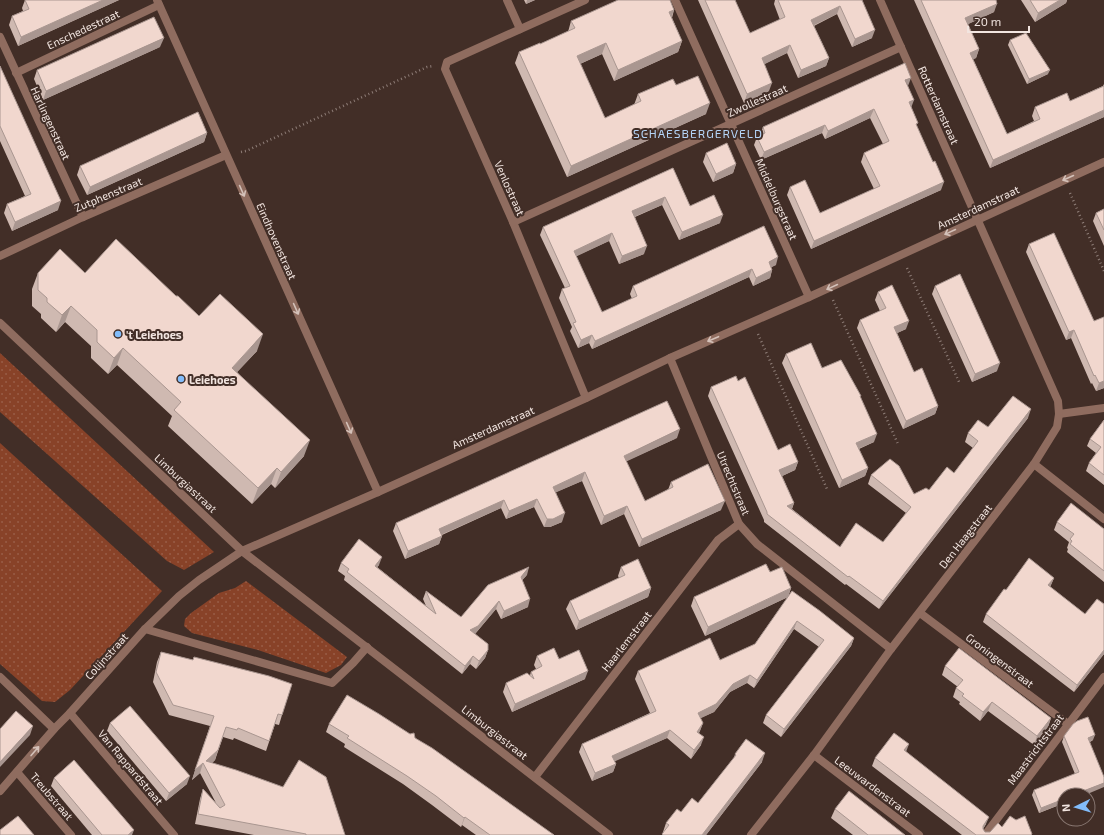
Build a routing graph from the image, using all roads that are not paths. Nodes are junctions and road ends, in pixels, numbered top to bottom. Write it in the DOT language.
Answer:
graph roads {
  1 [pos="507,0"];
  2 [pos="585,0"];
  3 [pos="675,0"];
  4 [pos="880,0"];
  5 [pos="158,2"];
  6 [pos="520,29"];
  7 [pos="0,37"];
  8 [pos="901,47"];
  9 [pos="16,73"];
  10 [pos="731,124"];
  11 [pos="226,155"];
  12 [pos="1104,162"];
  13 [pos="83,217"];
  14 [pos="978,220"];
  15 [pos="513,222"];
  16 [pos="0,256"];
  17 [pos="810,297"];
  18 [pos="0,323"];
  19 [pos="670,358"];
  20 [pos="586,398"];
  21 [pos="1104,408"];
  22 [pos="1059,414"];
  23 [pos="1034,464"];
  24 [pos="378,492"];
  25 [pos="1104,519"];
  26 [pos="739,524"];
  27 [pos="242,551"];
  28 [pos="920,613"];
  29 [pos="145,629"];
  30 [pos="367,647"];
  31 [pos="891,649"];
  32 [pos="0,677"];
  33 [pos="1104,677"];
  34 [pos="70,713"];
  35 [pos="1068,724"];
  36 [pos="54,729"];
  37 [pos="814,755"];
  38 [pos="17,772"];
  39 [pos="535,777"];
  40 [pos="0,791"];
  41 [pos="71,835"];
  42 [pos="174,835"];
  43 [pos="609,835"];
  44 [pos="751,835"];
  45 [pos="919,835"];
  46 [pos="985,835"];
  1 -- 6 [label="street"];
  2 -- 6 [label="street"];
  3 -- 10 [label="street, Middelburgstraat"];
  4 -- 8 [label="street, Rotterdamstraat"];
  5 -- 9 [label="street, Enschedestraat"];
  5 -- 11 [label="street, Eindhovenstraat"];
  6 -- 15 [label="street, Venlostraat"];
  7 -- 9 [label="street, Harlingenstraat"];
  8 -- 10 [label="street, Zwollestraat"];
  8 -- 14 [label="street, Rotterdamstraat"];
  9 -- 13 [label="street, Harlingenstraat"];
  10 -- 15 [label="street, Zwollestraat"];
  10 -- 17 [label="street, Middelburgstraat"];
  11 -- 13 [label="street, Zutphenstraat"];
  11 -- 24 [label="street, Eindhovenstraat, one-way"];
  12 -- 14 [label="street, Amsterdamstraat, one-way"];
  13 -- 16 [label="street, Zutphenstraat"];
  14 -- 17 [label="street, Amsterdamstraat, one-way"];
  14 -- 22 [label="street, Den Haagstraat"];
  15 -- 20 [label="street, Venlostraat"];
  17 -- 19 [label="street, Amsterdamstraat, one-way"];
  18 -- 27 [label="street, Limburgiastraat"];
  19 -- 20 [label="street, Amsterdamstraat"];
  19 -- 26 [label="street, Utrechtstraat"];
  20 -- 24 [label="street, Amsterdamstraat"];
  21 -- 22 [label="street"];
  22 -- 23 [label="street, Den Haagstraat"];
  23 -- 25 [label="street"];
  23 -- 28 [label="street, Den Haagstraat"];
  24 -- 27 [label="street, Amsterdamstraat"];
  26 -- 31 [label="street, Utrechtstraat"];
  26 -- 39 [label="street, Haarlemstraat"];
  27 -- 29 [label="street, Colijnstraat"];
  27 -- 30 [label="street, Limburgiastraat"];
  28 -- 31 [label="street, Den Haagstraat"];
  28 -- 35 [label="street, Groningenstraat"];
  29 -- 30 [label="street"];
  29 -- 34 [label="street, Colijnstraat"];
  30 -- 39 [label="street, Limburgiastraat"];
  31 -- 37 [label="street, Den Haagstraat"];
  32 -- 36 [label="street"];
  33 -- 35 [label="street, Maastrichtstraat"];
  34 -- 36 [label="street, Colijnstraat"];
  34 -- 42 [label="street, Van Rappardstraat"];
  35 -- 46 [label="street, Maastrichtstraat"];
  38 -- 36 [label="street, Colijnstraat, one-way"];
  37 -- 44 [label="street, Den Haagstraat"];
  37 -- 45 [label="street, Leeuwardenstraat"];
  38 -- 40 [label="street, Colijnstraat"];
  38 -- 41 [label="street, Treubstraat"];
  39 -- 43 [label="street, Limburgiastraat"];
}
